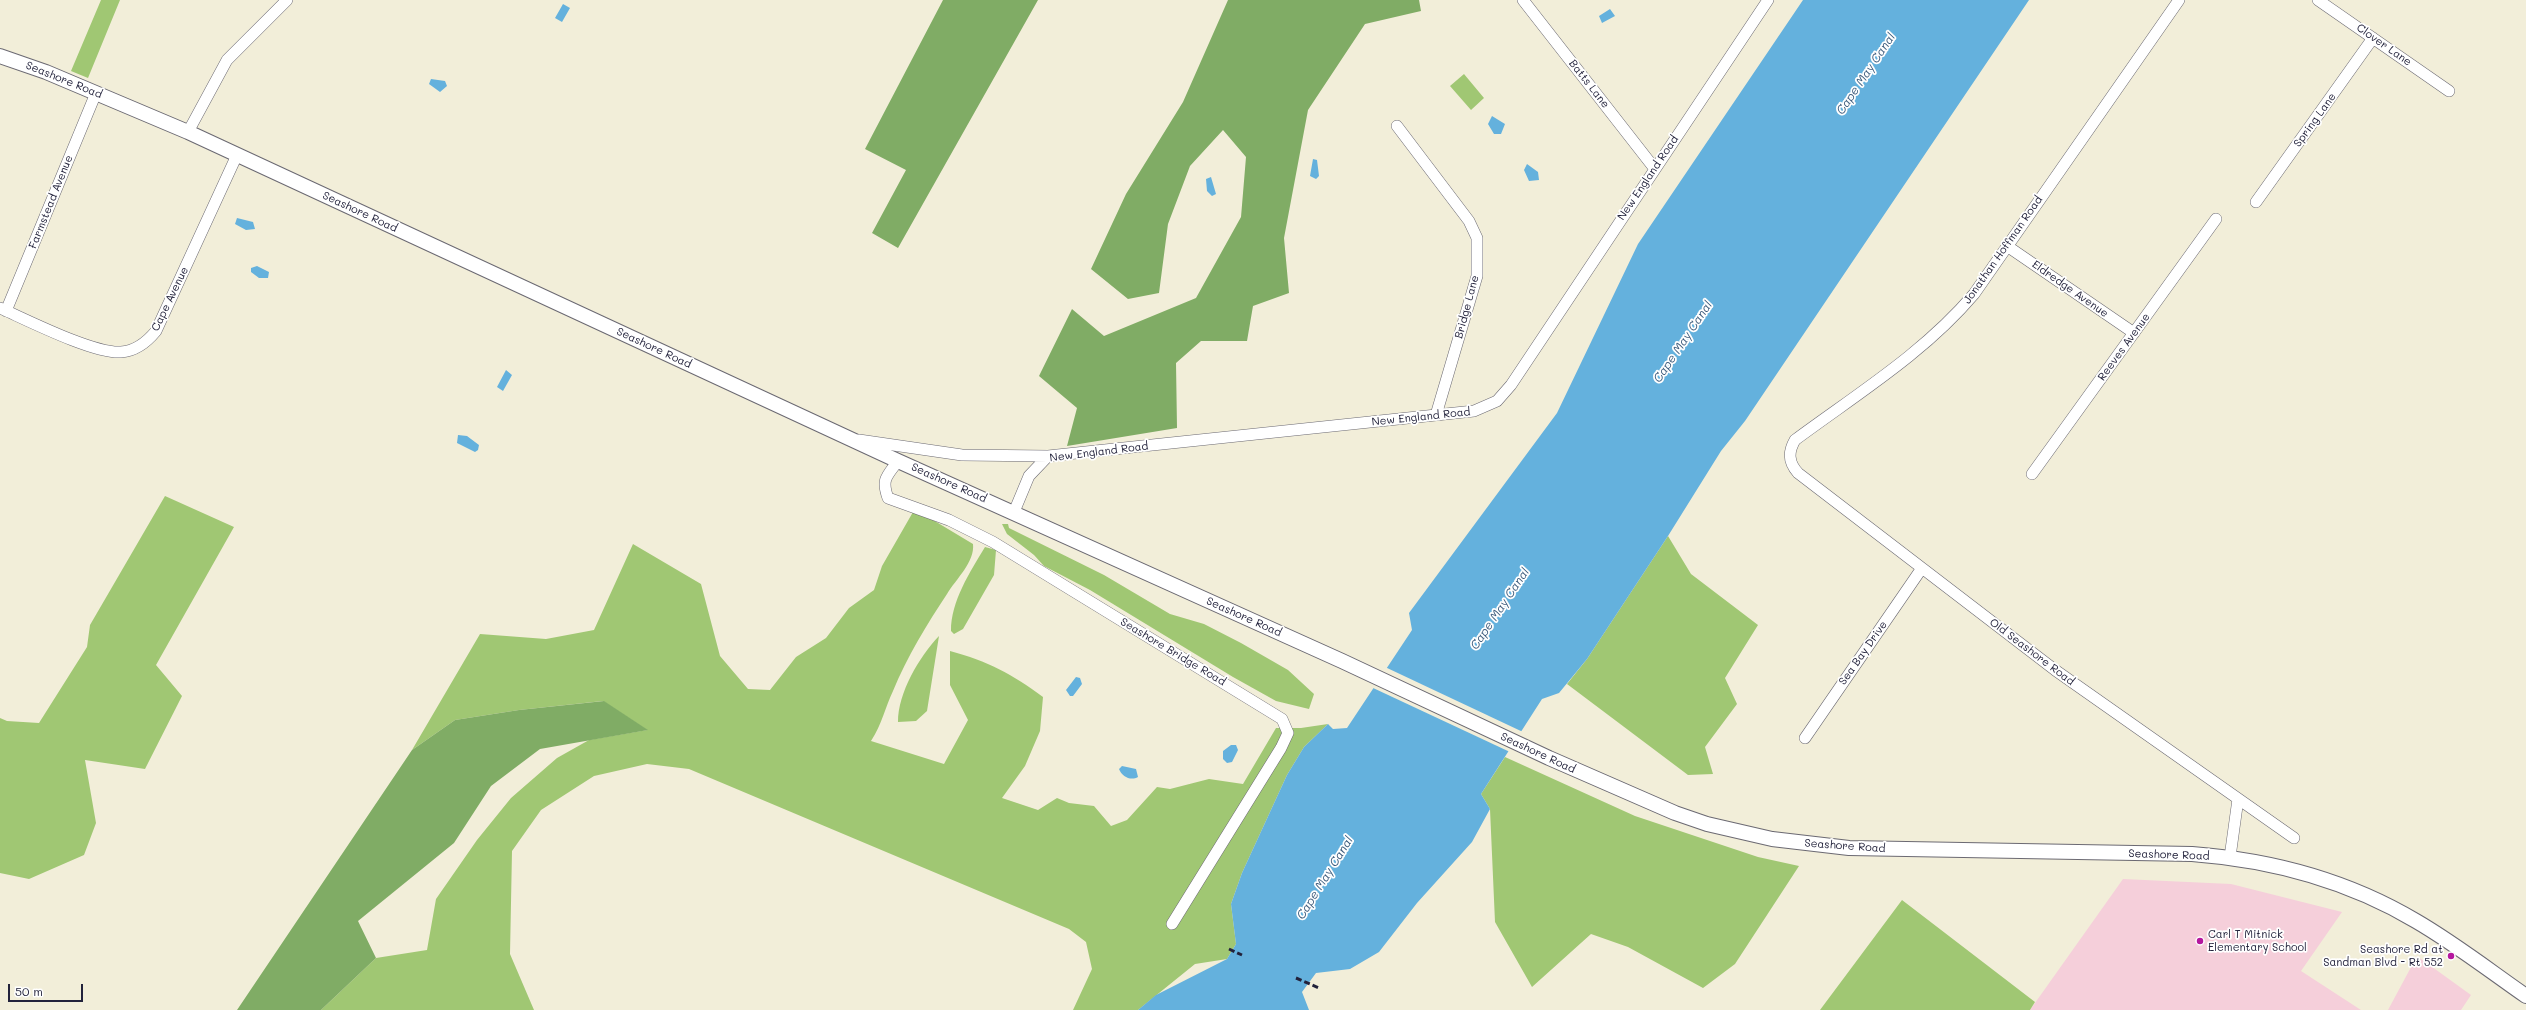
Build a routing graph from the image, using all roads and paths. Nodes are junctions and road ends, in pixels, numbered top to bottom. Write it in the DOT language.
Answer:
graph roads {
  1 [pos="287,0"];
  2 [pos="1524,0"];
  3 [pos="1768,0"];
  4 [pos="2178,0"];
  5 [pos="2318,0"];
  6 [pos="2373,38"];
  7 [pos="0,56"];
  8 [pos="2449,91"];
  9 [pos="96,93"];
  10 [pos="1397,126"];
  11 [pos="188,132"];
  12 [pos="237,155"];
  13 [pos="1655,168"];
  14 [pos="2256,202"];
  15 [pos="2216,219"];
  16 [pos="2007,246"];
  17 [pos="3,309"];
  18 [pos="2134,333"];
  19 [pos="1436,415"];
  20 [pos="852,439"];
  21 [pos="1048,456"];
  22 [pos="1790,460"];
  23 [pos="898,461"];
  24 [pos="2032,474"];
  25 [pos="1014,512"];
  26 [pos="1922,568"];
  27 [pos="1805,738"];
  28 [pos="2238,799"];
  29 [pos="2294,838"];
  30 [pos="2230,857"];
  31 [pos="1172,924"];
  32 [pos="2526,996"];
  1 -- 11 [label="street"];
  2 -- 13 [label="street, Batts Lane"];
  3 -- 13 [label="street, New England Road"];
  4 -- 16 [label="street, Jonathan Hoffman Road"];
  5 -- 6 [label="street, Clover Lane"];
  6 -- 8 [label="street, Clover Lane"];
  6 -- 14 [label="street, Spring Lane"];
  7 -- 9 [label="main road, Seashore Road"];
  9 -- 11 [label="main road, Seashore Road"];
  9 -- 17 [label="street, Farmstead Avenue"];
  10 -- 19 [label="street, Bridge Lane"];
  11 -- 12 [label="main road, Seashore Road"];
  12 -- 17 [label="street, Cape Avenue"];
  12 -- 20 [label="main road, Seashore Road"];
  13 -- 19 [label="street, New England Road"];
  15 -- 18 [label="street, Reeves Avenue"];
  16 -- 18 [label="street, Eldredge Avenue"];
  16 -- 22 [label="street, Jonathan Hoffman Road"];
  18 -- 24 [label="street, Reeves Avenue"];
  19 -- 21 [label="street, New England Road"];
  20 -- 21 [label="street"];
  20 -- 23 [label="main road, Seashore Road"];
  21 -- 25 [label="street, New England Road"];
  22 -- 26 [label="street, Old Seashore Road"];
  23 -- 25 [label="main road, Seashore Road"];
  23 -- 31 [label="street, Seashore Bridge Road"];
  25 -- 30 [label="main road, Seashore Road"];
  26 -- 27 [label="street, Sea Bay Drive"];
  26 -- 28 [label="street, Old Seashore Road"];
  28 -- 29 [label="street, Old Seashore Road"];
  28 -- 30 [label="street"];
  30 -- 32 [label="main road, Seashore Road"];
}
